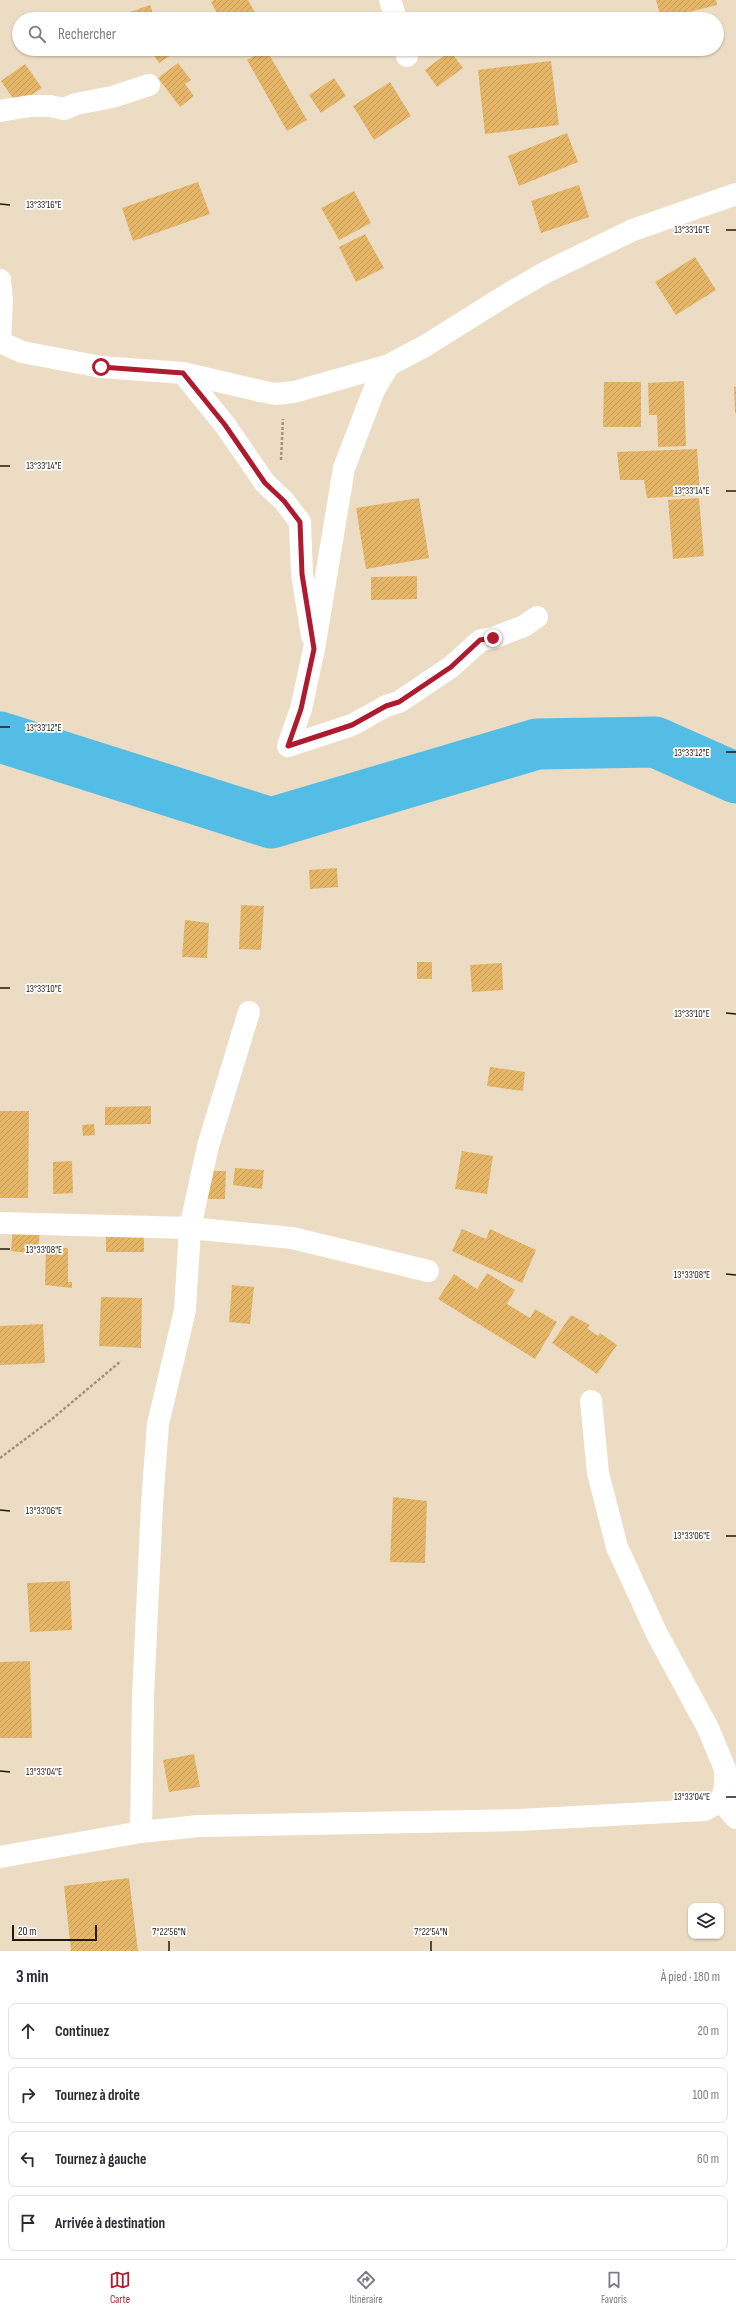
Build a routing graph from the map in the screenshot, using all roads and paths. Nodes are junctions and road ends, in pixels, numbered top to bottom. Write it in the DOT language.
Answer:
graph roads {
  1 [pos="390,0"];
  2 [pos="394,12"];
  3 [pos="149,85"];
  4 [pos="0,111"];
  5 [pos="736,194"];
  6 [pos="0,280"];
  7 [pos="0,342"];
  8 [pos="389,365"];
  9 [pos="183,373"];
  10 [pos="276,394"];
  11 [pos="281,464"];
  12 [pos="537,617"];
  13 [pos="314,649"];
  14 [pos="249,1012"];
  15 [pos="0,1223"];
  16 [pos="190,1228"];
  17 [pos="428,1271"];
  18 [pos="121,1361"];
  19 [pos="590,1401"];
  20 [pos="0,1458"];
  21 [pos="728,1801"];
  22 [pos="736,1818"];
  23 [pos="141,1832"];
  24 [pos="0,1857"];
  1 -- 2 [label="street"];
  3 -- 4 [label="street"];
  5 -- 8 [label="street"];
  6 -- 7 [label="street"];
  7 -- 9 [label="street"];
  8 -- 10 [label="street"];
  8 -- 13 [label="street"];
  9 -- 10 [label="street"];
  9 -- 13 [label="street"];
  10 -- 11 [label="path"];
  12 -- 13 [label="street"];
  14 -- 16 [label="street"];
  15 -- 16 [label="street"];
  16 -- 17 [label="street"];
  16 -- 23 [label="street"];
  18 -- 20 [label="path"];
  19 -- 21 [label="street"];
  21 -- 22 [label="street"];
  21 -- 23 [label="street"];
  23 -- 24 [label="street"];
}
